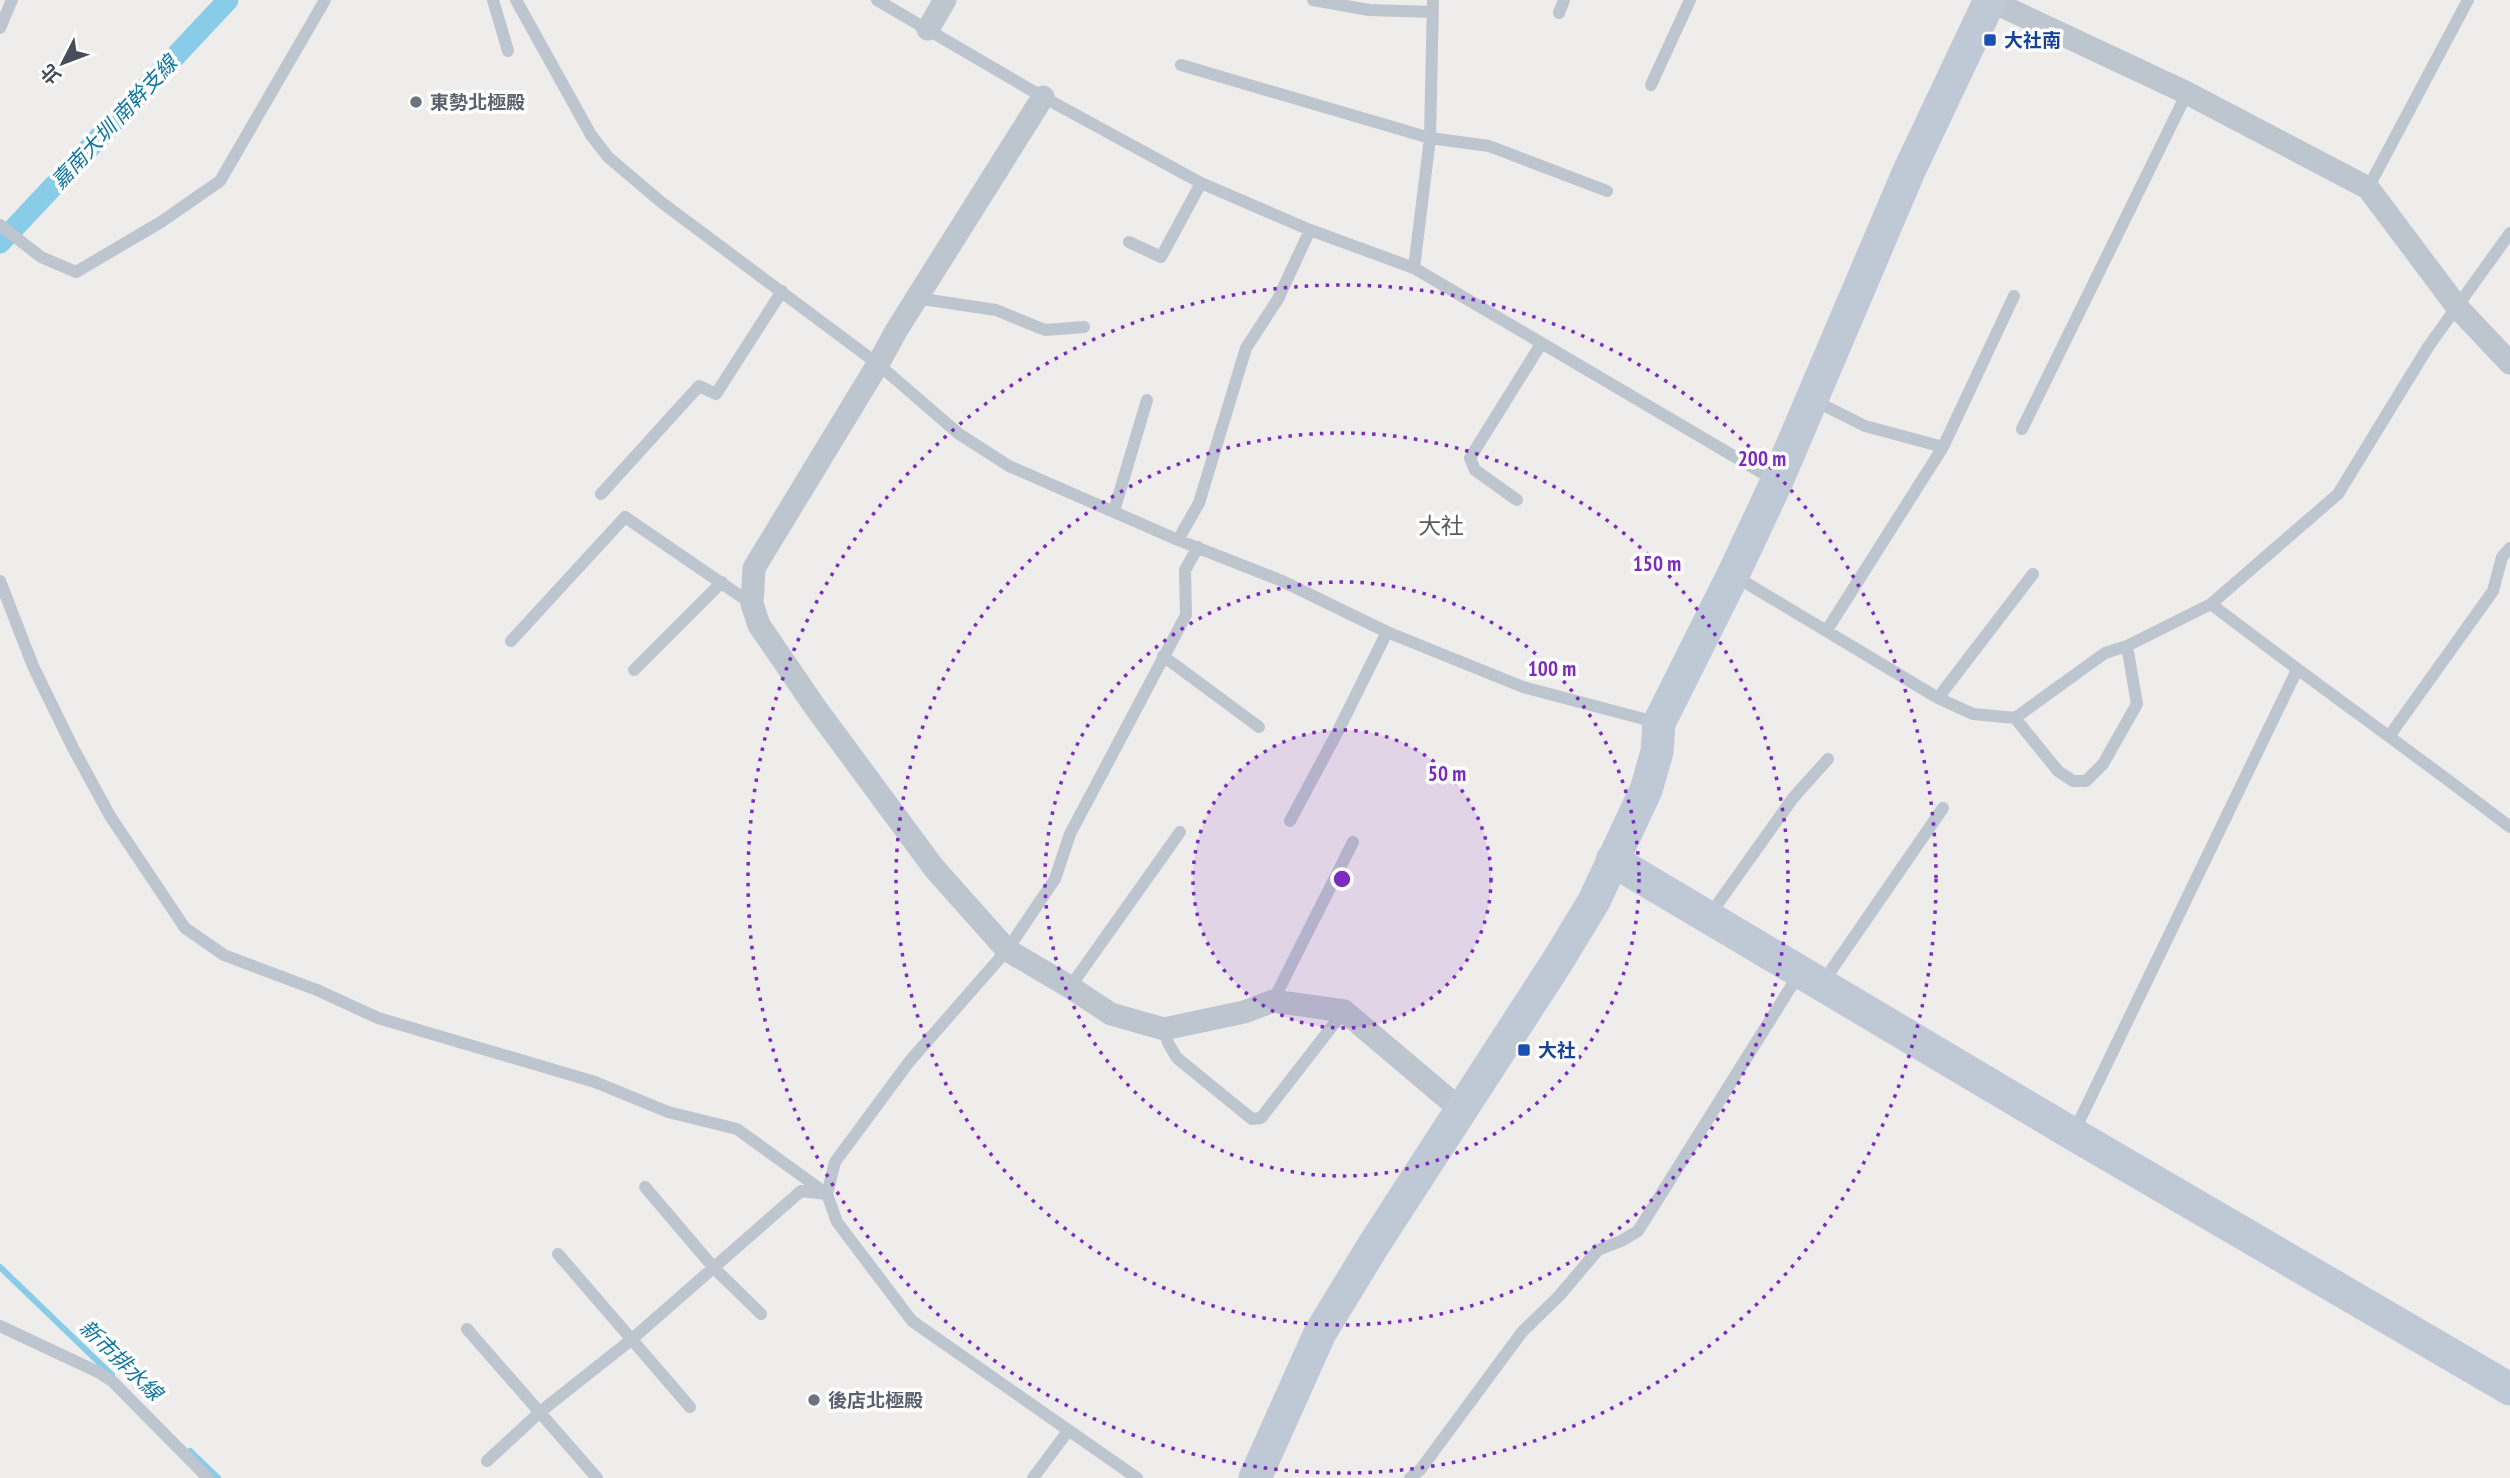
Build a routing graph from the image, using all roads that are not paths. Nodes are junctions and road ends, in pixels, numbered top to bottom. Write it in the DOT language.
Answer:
graph roads {
  1 [pos="12,0"];
  2 [pos="325,0"];
  3 [pos="493,0"];
  4 [pos="516,0"];
  5 [pos="877,0"];
  6 [pos="945,0"];
  7 [pos="1312,0"];
  8 [pos="1564,0"];
  9 [pos="1690,0"];
  10 [pos="1990,0"];
  11 [pos="2468,0"];
  12 [pos="1433,6"];
  13 [pos="1559,13"];
  14 [pos="0,28"];
  15 [pos="928,29"];
  16 [pos="508,51"];
  17 [pos="1181,65"];
  18 [pos="1651,85"];
  19 [pos="2188,93"];
  20 [pos="1043,97"];
  21 [pos="1430,138"];
  22 [pos="1201,183"];
  23 [pos="2368,188"];
  24 [pos="1607,191"];
  25 [pos="0,226"];
  26 [pos="1310,230"];
  27 [pos="2510,233"];
  28 [pos="1129,242"];
  29 [pos="1414,268"];
  30 [pos="782,291"];
  31 [pos="2014,296"];
  32 [pos="916,298"];
  33 [pos="2458,308"];
  34 [pos="1084,327"];
  35 [pos="1541,344"];
  36 [pos="2510,363"];
  37 [pos="878,364"];
  38 [pos="1147,400"];
  39 [pos="1813,400"];
  40 [pos="2022,429"];
  41 [pos="1943,447"];
  42 [pos="1777,481"];
  43 [pos="601,494"];
  44 [pos="1517,500"];
  45 [pos="1114,511"];
  46 [pos="1178,540"];
  47 [pos="1198,547"];
  48 [pos="2510,548"];
  49 [pos="2034,574"];
  50 [pos="1734,575"];
  51 [pos="0,581"];
  52 [pos="722,582"];
  53 [pos="752,604"];
  54 [pos="2211,604"];
  55 [pos="1827,630"];
  56 [pos="1387,632"];
  57 [pos="511,641"];
  58 [pos="2127,646"];
  59 [pos="1163,656"];
  60 [pos="634,670"];
  61 [pos="2297,670"];
  62 [pos="1938,698"];
  63 [pos="2015,718"];
  64 [pos="1659,723"];
  65 [pos="1259,727"];
  66 [pos="2390,735"];
  67 [pos="1828,759"];
  68 [pos="1943,808"];
  69 [pos="1290,821"];
  70 [pos="2510,827"];
  71 [pos="1180,832"];
  72 [pos="1353,842"];
  73 [pos="1612,860"];
  74 [pos="1709,916"];
  75 [pos="1007,950"];
  76 [pos="1810,979"];
  77 [pos="1070,986"];
  78 [pos="1273,1001"];
  79 [pos="1344,1012"];
  80 [pos="1164,1029"];
  81 [pos="1461,1110"];
  82 [pos="2073,1134"];
  83 [pos="645,1187"];
  84 [pos="827,1195"];
  85 [pos="558,1254"];
  86 [pos="714,1268"];
  87 [pos="761,1314"];
  88 [pos="0,1326"];
  89 [pos="467,1329"];
  90 [pos="631,1340"];
  91 [pos="2510,1389"];
  92 [pos="690,1408"];
  93 [pos="540,1412"];
  94 [pos="1068,1431"];
  95 [pos="487,1461"];
  96 [pos="208,1478"];
  97 [pos="597,1478"];
  98 [pos="1033,1478"];
  99 [pos="1137,1478"];
  100 [pos="1255,1478"];
  101 [pos="1410,1478"];
  1 -- 14 [label="lane"];
  2 -- 25 [label="lane"];
  3 -- 16 [label="lane"];
  4 -- 30 [label="lane"];
  5 -- 15 [label="lane"];
  6 -- 15 [label="street"];
  7 -- 12 [label="lane"];
  8 -- 13 [label="lane"];
  9 -- 18 [label="lane"];
  10 -- 19 [label="street"];
  10 -- 39 [label="street"];
  11 -- 23 [label="lane"];
  12 -- 21 [label="lane"];
  15 -- 20 [label="lane"];
  17 -- 21 [label="lane"];
  19 -- 23 [label="street"];
  19 -- 40 [label="lane"];
  20 -- 22 [label="lane"];
  20 -- 32 [label="street"];
  21 -- 24 [label="lane"];
  21 -- 29 [label="lane"];
  22 -- 26 [label="lane"];
  22 -- 28 [label="lane"];
  23 -- 33 [label="street"];
  26 -- 29 [label="lane"];
  26 -- 46 [label="lane"];
  27 -- 33 [label="lane"];
  29 -- 35 [label="lane"];
  30 -- 37 [label="lane"];
  30 -- 43 [label="lane"];
  31 -- 41 [label="lane"];
  32 -- 34 [label="lane"];
  32 -- 37 [label="street"];
  33 -- 36 [label="street"];
  33 -- 54 [label="lane"];
  35 -- 42 [label="lane"];
  35 -- 44 [label="lane"];
  37 -- 45 [label="lane"];
  37 -- 53 [label="street"];
  38 -- 45 [label="lane"];
  39 -- 41 [label="lane"];
  39 -- 42 [label="street"];
  41 -- 55 [label="lane"];
  42 -- 50 [label="street"];
  45 -- 46 [label="lane"];
  46 -- 47 [label="lane"];
  47 -- 56 [label="lane"];
  47 -- 59 [label="lane"];
  48 -- 66 [label="lane"];
  49 -- 62 [label="lane"];
  50 -- 55 [label="lane"];
  50 -- 64 [label="street"];
  51 -- 84 [label="lane"];
  52 -- 53 [label="lane"];
  52 -- 57 [label="lane"];
  52 -- 60 [label="lane"];
  53 -- 75 [label="street"];
  54 -- 58 [label="lane"];
  54 -- 61 [label="lane"];
  55 -- 62 [label="lane"];
  56 -- 64 [label="lane"];
  56 -- 69 [label="lane"];
  58 -- 63 [label="lane"];
  58 -- 63 [label="lane"];
  59 -- 65 [label="lane"];
  59 -- 75 [label="lane"];
  61 -- 66 [label="lane"];
  61 -- 82 [label="lane"];
  62 -- 63 [label="lane"];
  64 -- 73 [label="street"];
  66 -- 70 [label="lane"];
  67 -- 74 [label="lane"];
  68 -- 76 [label="lane"];
  71 -- 77 [label="lane"];
  72 -- 78 [label="lane"];
  73 -- 74 [label="street"];
  73 -- 81 [label="street"];
  74 -- 76 [label="street"];
  75 -- 77 [label="street"];
  75 -- 84 [label="lane"];
  76 -- 82 [label="street"];
  76 -- 101 [label="lane"];
  77 -- 80 [label="street"];
  78 -- 79 [label="street"];
  78 -- 80 [label="street"];
  79 -- 80 [label="lane"];
  79 -- 81 [label="street"];
  81 -- 100 [label="street"];
  82 -- 91 [label="street"];
  83 -- 86 [label="lane"];
  84 -- 86 [label="lane"];
  84 -- 94 [label="lane"];
  85 -- 90 [label="lane"];
  86 -- 87 [label="lane"];
  86 -- 90 [label="lane"];
  88 -- 96 [label="lane"];
  89 -- 93 [label="lane"];
  90 -- 92 [label="lane"];
  90 -- 93 [label="lane"];
  93 -- 95 [label="lane"];
  93 -- 97 [label="lane"];
  94 -- 98 [label="lane"];
  94 -- 99 [label="lane"];
}
